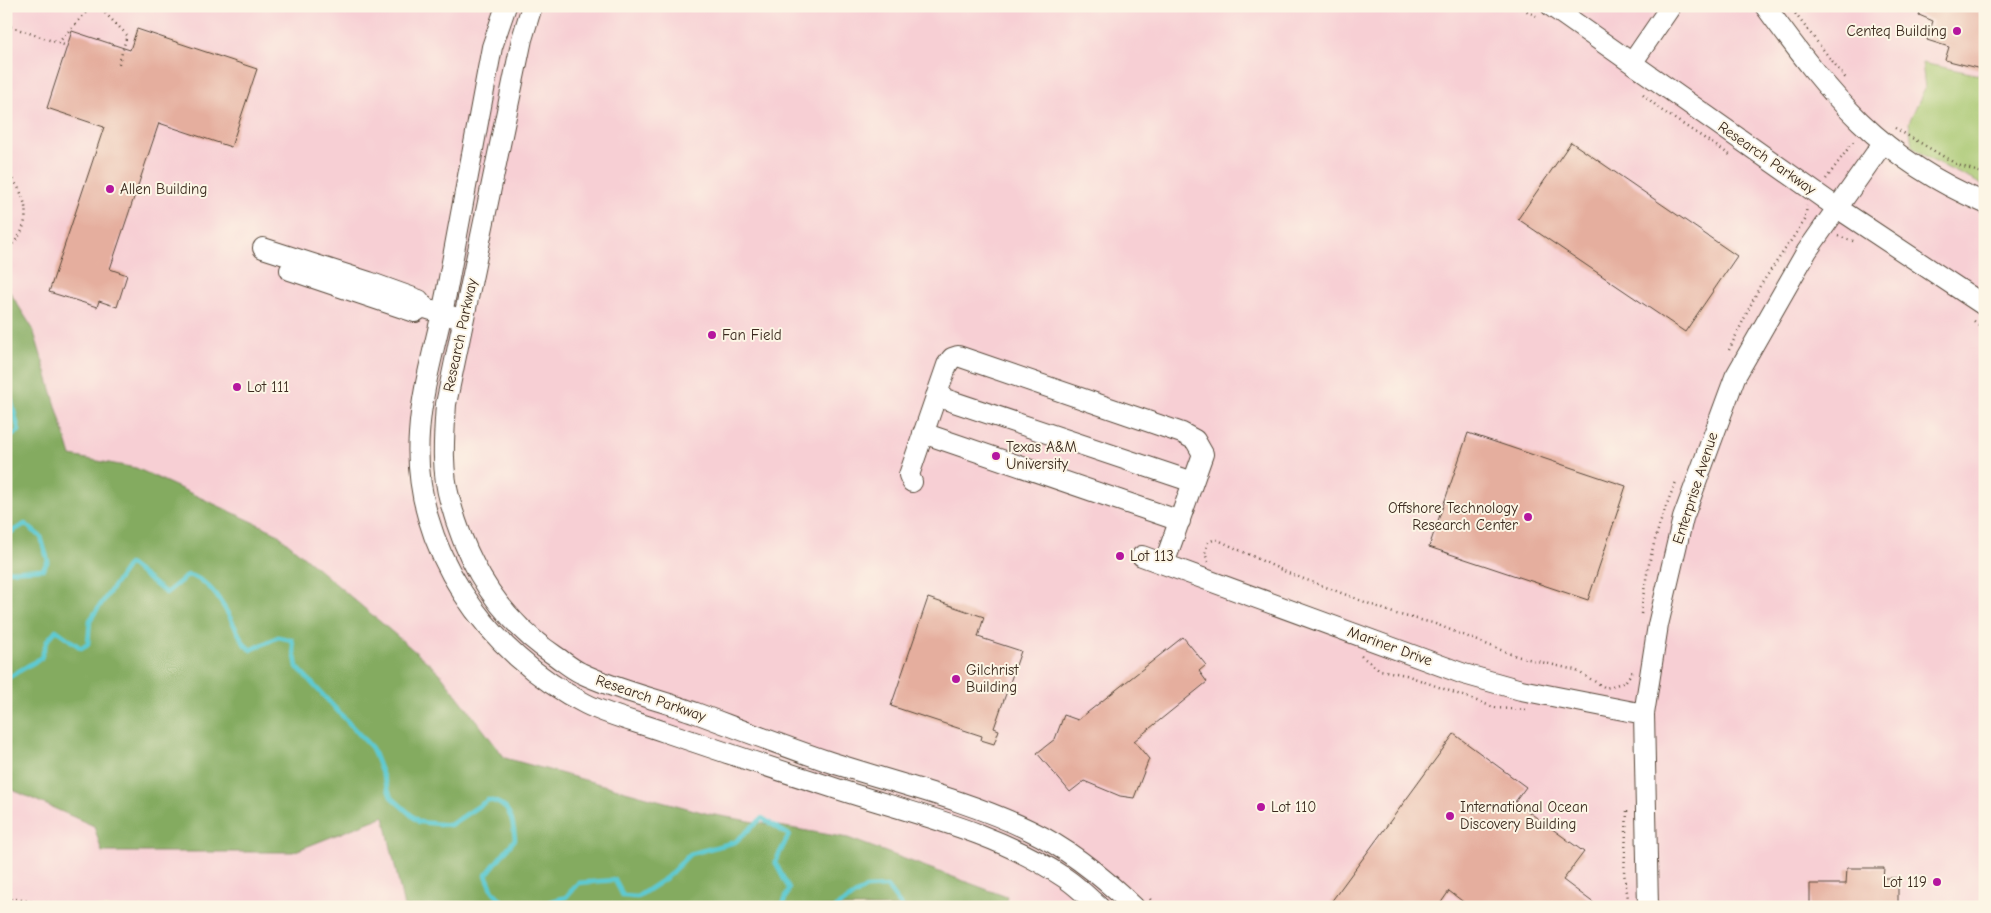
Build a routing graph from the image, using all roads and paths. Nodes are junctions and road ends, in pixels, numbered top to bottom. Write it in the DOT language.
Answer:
graph roads {
  1 [pos="92,6"];
  2 [pos="98,6"];
  3 [pos="506,6"];
  4 [pos="532,6"];
  5 [pos="1551,6"];
  6 [pos="1671,6"];
  7 [pos="1765,6"];
  8 [pos="1789,6"];
  9 [pos="6,25"];
  10 [pos="58,43"];
  11 [pos="67,46"];
  12 [pos="1632,63"];
  13 [pos="118,67"];
  14 [pos="1849,83"];
  15 [pos="1894,127"];
  16 [pos="1883,144"];
  17 [pos="6,172"];
  18 [pos="1985,174"];
  19 [pos="1985,203"];
  20 [pos="1807,205"];
  21 [pos="1836,207"];
  22 [pos="6,250"];
  23 [pos="262,254"];
  24 [pos="1985,306"];
  25 [pos="434,310"];
  26 [pos="464,320"];
  27 [pos="1728,353"];
  28 [pos="936,396"];
  29 [pos="923,433"];
  30 [pos="1680,474"];
  31 [pos="912,482"];
  32 [pos="1193,482"];
  33 [pos="1180,521"];
  34 [pos="1142,556"];
  35 [pos="1164,564"];
  36 [pos="1202,578"];
  37 [pos="1641,617"];
  38 [pos="1634,670"];
  39 [pos="1606,688"];
  40 [pos="1604,708"];
  41 [pos="1644,714"];
  42 [pos="849,767"];
  43 [pos="839,790"];
  44 [pos="1628,803"];
  45 [pos="1079,860"];
  46 [pos="1066,879"];
  47 [pos="6,897"];
  48 [pos="1139,900"];
  49 [pos="57,907"];
  50 [pos="1100,907"];
  51 [pos="1157,907"];
  52 [pos="1630,907"];
  53 [pos="1648,907"];
  1 -- 10 [label="path"];
  2 -- 13 [label="path"];
  3 -- 25 [label="street, Research Parkway"];
  4 -- 26 [label="street, Research Parkway"];
  5 -- 12 [label="street, Research Parkway"];
  6 -- 12 [label="street"];
  7 -- 16 [label="street"];
  8 -- 14 [label="path"];
  9 -- 10 [label="path"];
  10 -- 11 [label="path"];
  12 -- 21 [label="street, Research Parkway"];
  15 -- 18 [label="path"];
  16 -- 19 [label="street"];
  16 -- 21 [label="street, Enterprise Avenue"];
  17 -- 22 [label="path"];
  20 -- 27 [label="path"];
  21 -- 24 [label="street, Research Parkway"];
  21 -- 41 [label="street, Enterprise Avenue"];
  23 -- 25 [label="street"];
  25 -- 26 [label="street"];
  25 -- 43 [label="street, Research Parkway"];
  26 -- 42 [label="street, Research Parkway"];
  28 -- 29 [label="street"];
  28 -- 32 [label="street"];
  28 -- 32 [label="street"];
  29 -- 31 [label="street"];
  29 -- 33 [label="street"];
  30 -- 37 [label="path"];
  32 -- 33 [label="street"];
  33 -- 35 [label="street"];
  34 -- 35 [label="street, Mariner Drive"];
  35 -- 36 [label="street, Mariner Drive"];
  36 -- 39 [label="path"];
  36 -- 40 [label="street, Mariner Drive"];
  38 -- 39 [label="path"];
  39 -- 40 [label="path"];
  40 -- 41 [label="street, Mariner Drive"];
  41 -- 53 [label="street, Enterprise Avenue"];
  42 -- 43 [label="street"];
  42 -- 45 [label="street, Research Parkway"];
  43 -- 46 [label="street, Research Parkway"];
  44 -- 52 [label="path"];
  45 -- 46 [label="street"];
  45 -- 48 [label="street, Research Parkway"];
  46 -- 50 [label="street, Research Parkway"];
  47 -- 49 [label="path"];
  48 -- 51 [label="path"];
}
